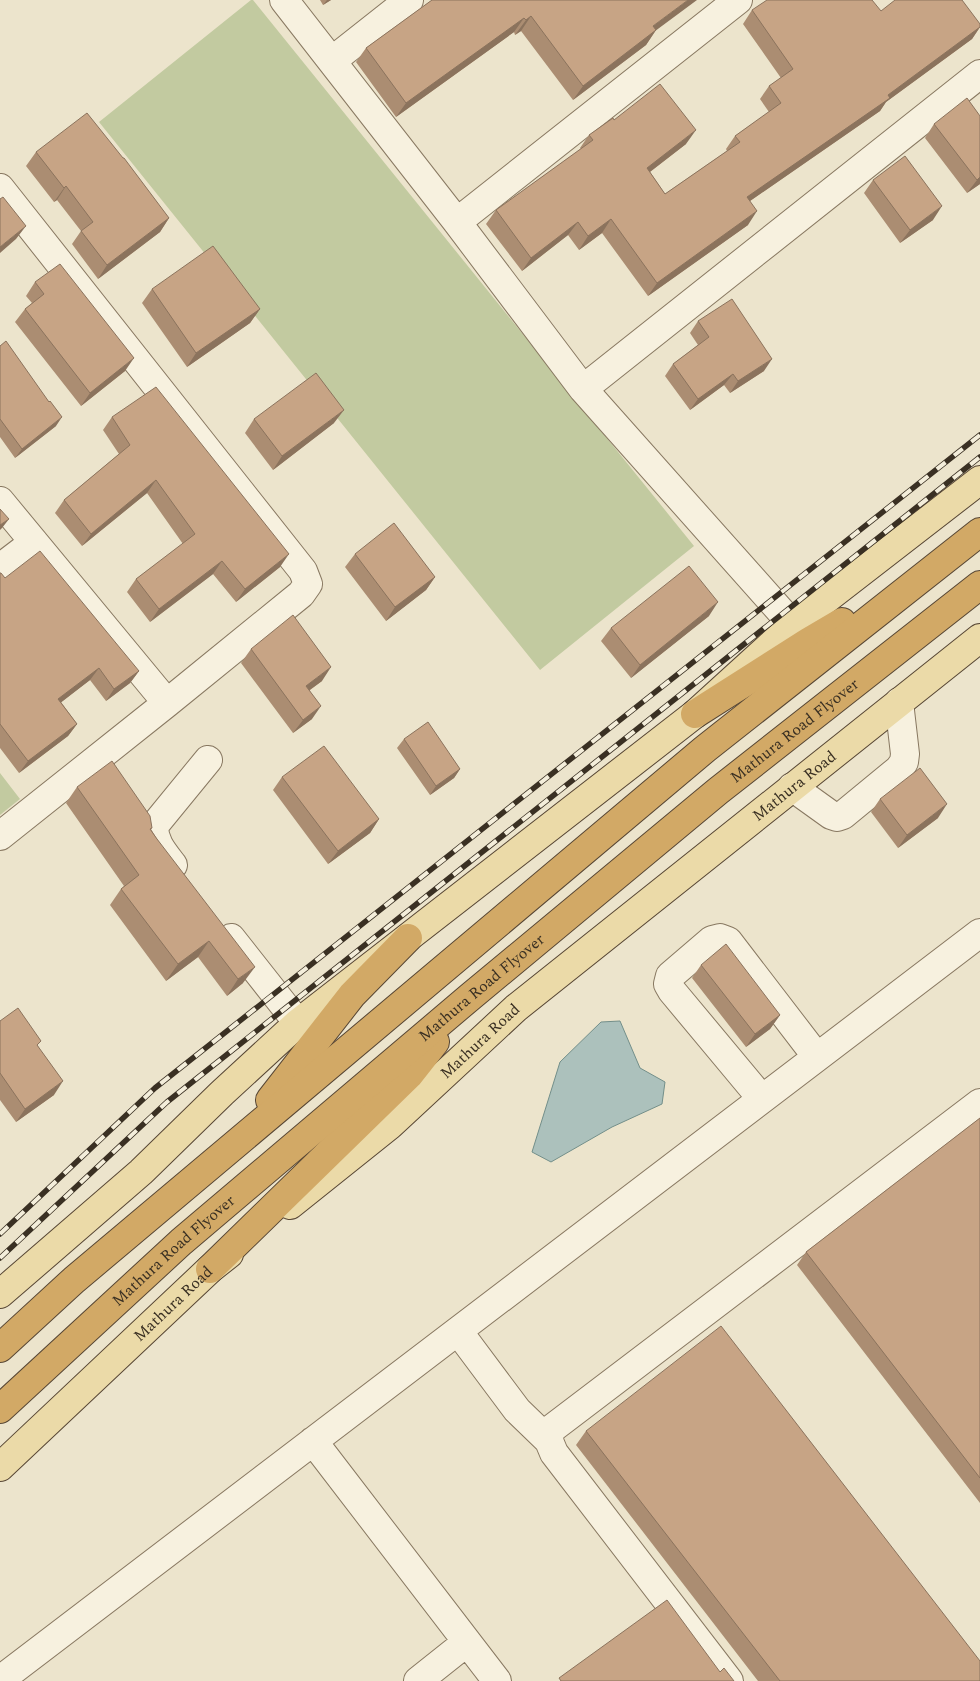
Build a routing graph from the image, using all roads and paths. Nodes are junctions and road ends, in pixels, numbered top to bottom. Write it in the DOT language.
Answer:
graph roads {
  1 [pos="284,0"];
  2 [pos="409,0"];
  3 [pos="738,0"];
  4 [pos="333,60"];
  5 [pos="980,74"];
  6 [pos="0,188"];
  7 [pos="457,222"];
  8 [pos="583,390"];
  9 [pos="980,480"];
  10 [pos="0,501"];
  11 [pos="973,537"];
  12 [pos="34,542"];
  13 [pos="0,568"];
  14 [pos="927,574"];
  15 [pos="980,585"];
  16 [pos="793,626"];
  17 [pos="980,638"];
  18 [pos="899,702"];
  19 [pos="167,703"];
  20 [pos="695,714"];
  21 [pos="208,760"];
  22 [pos="792,787"];
  23 [pos="0,836"];
  24 [pos="188,883"];
  25 [pos="217,921"];
  26 [pos="408,938"];
  27 [pos="978,939"];
  28 [pos="470,998"];
  29 [pos="298,1023"];
  30 [pos="817,1057"];
  31 [pos="762,1099"];
  32 [pos="980,1102"];
  33 [pos="241,1139"];
  34 [pos="210,1269"];
  35 [pos="0,1294"];
  36 [pos="458,1330"];
  37 [pos="0,1348"];
  38 [pos="0,1409"];
  39 [pos="313,1441"];
  40 [pos="549,1441"];
  41 [pos="0,1467"];
  42 [pos="467,1642"];
  43 [pos="0,1680"];
  44 [pos="418,1681"];
  45 [pos="496,1681"];
  46 [pos="729,1681"];
  1 -- 4 [label="street"];
  2 -- 4 [label="street"];
  3 -- 7 [label="street"];
  4 -- 7 [label="street"];
  5 -- 8 [label="street"];
  6 -- 19 [label="street"];
  7 -- 8 [label="street"];
  8 -- 16 [label="street"];
  9 -- 16 [label="main road"];
  10 -- 12 [label="street"];
  11 -- 14 [label="highway"];
  12 -- 13 [label="street"];
  12 -- 19 [label="street"];
  14 -- 20 [label="highway"];
  14 -- 33 [label="highway"];
  15 -- 28 [label="highway, Mathura Road Flyover"];
  16 -- 20 [label="main road"];
  17 -- 18 [label="main road, Mathura Road"];
  18 -- 22 [label="main road, Mathura Road"];
  18 -- 22 [label="street"];
  19 -- 23 [label="street"];
  20 -- 26 [label="main road"];
  21 -- 24 [label="street"];
  22 -- 34 [label="main road, Mathura Road"];
  25 -- 29 [label="street"];
  26 -- 29 [label="main road"];
  26 -- 33 [label="highway"];
  27 -- 30 [label="street"];
  28 -- 34 [label="highway"];
  28 -- 38 [label="highway, Mathura Road Flyover"];
  29 -- 35 [label="main road"];
  30 -- 31 [label="street"];
  30 -- 31 [label="street"];
  31 -- 36 [label="street"];
  32 -- 40 [label="street"];
  33 -- 37 [label="highway"];
  34 -- 41 [label="main road, Mathura Road"];
  36 -- 39 [label="street"];
  36 -- 40 [label="street"];
  39 -- 42 [label="street"];
  39 -- 43 [label="street"];
  40 -- 46 [label="street"];
  42 -- 44 [label="street"];
  42 -- 45 [label="street"];
}
